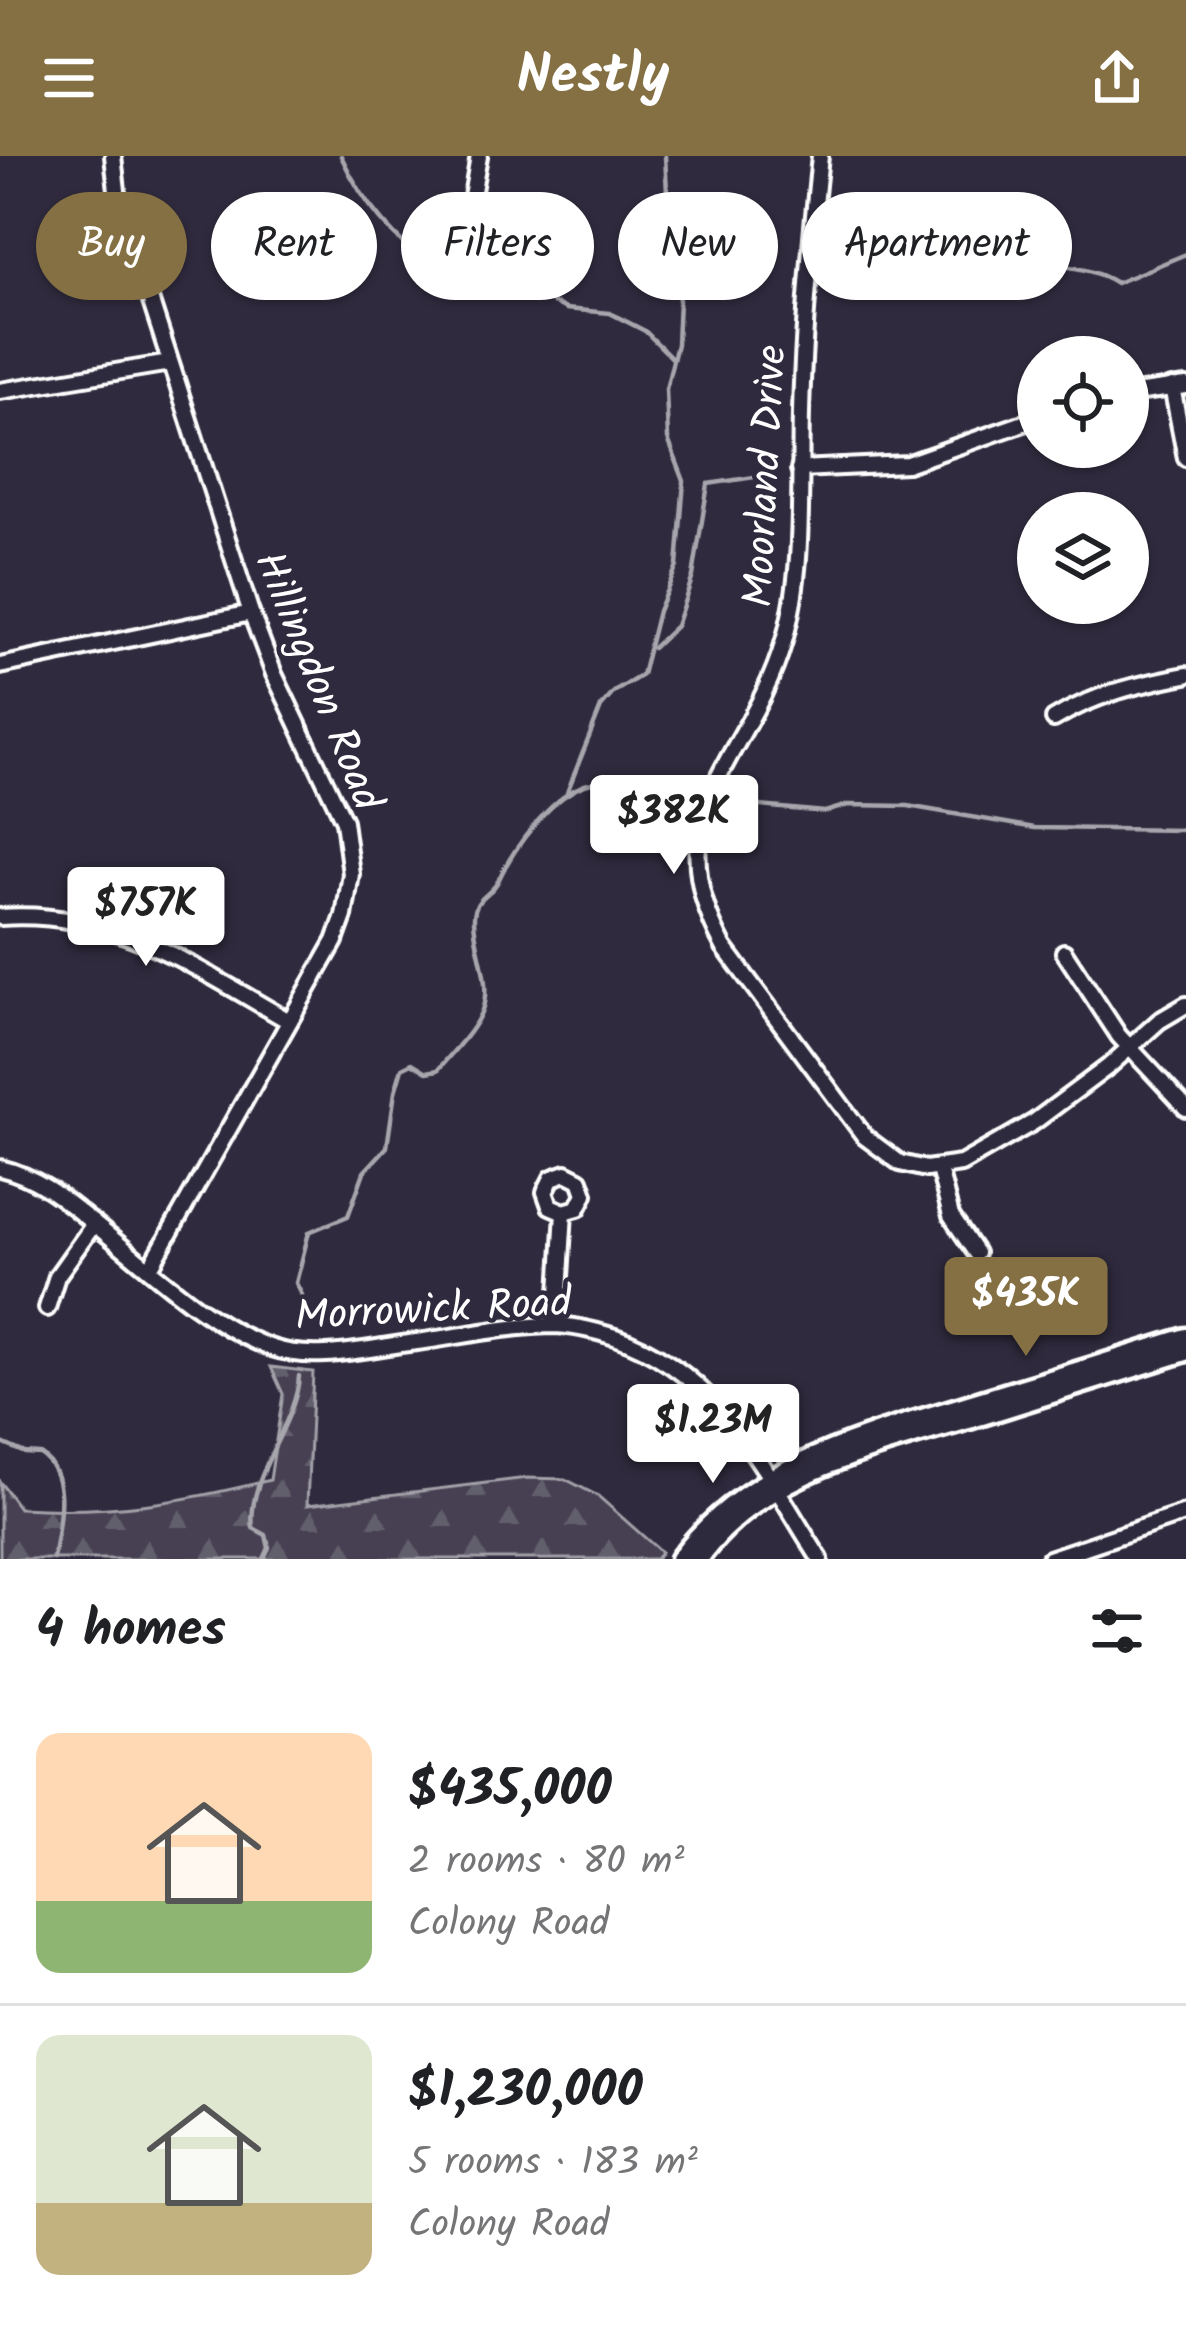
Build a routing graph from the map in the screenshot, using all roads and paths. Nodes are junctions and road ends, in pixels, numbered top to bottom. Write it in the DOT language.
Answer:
graph roads {
  1 [pos="113,156"];
  2 [pos="479,156"];
  3 [pos="820,156"];
  4 [pos="473,192"];
  5 [pos="170,363"];
  6 [pos="1179,387"];
  7 [pos="0,391"];
  8 [pos="1149,391"];
  9 [pos="1017,425"];
  10 [pos="1186,458"];
  11 [pos="799,469"];
  12 [pos="251,613"];
  13 [pos="0,666"];
  14 [pos="1186,675"];
  15 [pos="1054,719"];
  16 [pos="0,917"];
  17 [pos="1064,952"];
  18 [pos="1186,1005"];
  19 [pos="289,1021"];
  20 [pos="1129,1048"];
  21 [pos="1186,1108"];
  22 [pos="0,1168"];
  23 [pos="939,1168"];
  24 [pos="564,1212"];
  25 [pos="94,1224"];
  26 [pos="976,1252"];
  27 [pos="150,1268"];
  28 [pos="47,1308"];
  29 [pos="557,1325"];
  30 [pos="1186,1338"];
  31 [pos="1186,1352"];
  32 [pos="772,1485"];
  33 [pos="1186,1514"];
  34 [pos="700,1549"];
  35 [pos="680,1559"];
  36 [pos="820,1559"];
  37 [pos="1049,1559"];
  1 -- 5 [label="street, Hillingdon Road"];
  2 -- 4 [label="street"];
  3 -- 11 [label="street, Moorland Drive"];
  5 -- 7 [label="street"];
  5 -- 12 [label="street, Hillingdon Road"];
  6 -- 8 [label="street"];
  6 -- 10 [label="street"];
  9 -- 11 [label="street"];
  11 -- 23 [label="street, Moorland Drive"];
  12 -- 13 [label="street"];
  12 -- 19 [label="street, Hillingdon Road"];
  14 -- 15 [label="street"];
  16 -- 19 [label="street"];
  17 -- 20 [label="street"];
  18 -- 20 [label="street"];
  19 -- 27 [label="street, Hillingdon Road"];
  20 -- 21 [label="street"];
  20 -- 23 [label="street"];
  22 -- 25 [label="street, Morrowick Road"];
  23 -- 26 [label="street"];
  24 -- 29 [label="street"];
  25 -- 27 [label="street, Morrowick Road"];
  25 -- 28 [label="street"];
  27 -- 29 [label="street, Morrowick Road"];
  29 -- 32 [label="street, Morrowick Road"];
  30 -- 32 [label="main road"];
  31 -- 32 [label="main road"];
  32 -- 34 [label="main road"];
  32 -- 36 [label="street, Morrowick Road"];
  33 -- 37 [label="street"];
  34 -- 35 [label="main road"];
}
